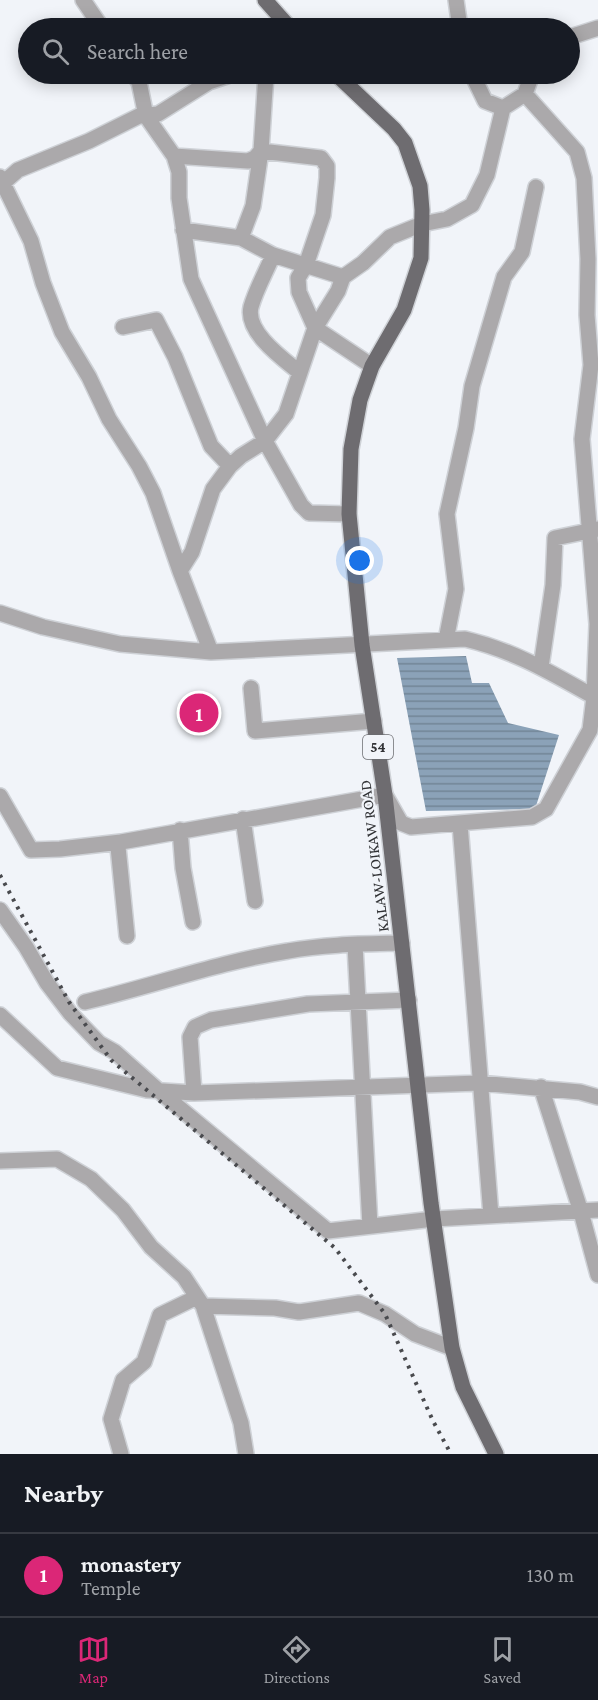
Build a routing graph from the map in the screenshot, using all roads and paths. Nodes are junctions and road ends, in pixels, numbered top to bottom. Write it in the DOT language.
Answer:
graph roads {
  1 [pos="83,0"];
  2 [pos="265,0"];
  3 [pos="456,0"];
  4 [pos="95,18"];
  5 [pos="281,18"];
  6 [pos="459,18"];
  7 [pos="598,28"];
  8 [pos="580,34"];
  9 [pos="139,84"];
  10 [pos="205,84"];
  11 [pos="265,84"];
  12 [pos="347,84"];
  13 [pos="477,84"];
  14 [pos="528,84"];
  15 [pos="525,94"];
  16 [pos="503,108"];
  17 [pos="146,116"];
  18 [pos="261,151"];
  19 [pos="174,156"];
  20 [pos="2,180"];
  21 [pos="536,187"];
  22 [pos="422,224"];
  23 [pos="183,230"];
  24 [pos="241,238"];
  25 [pos="273,255"];
  26 [pos="306,265"];
  27 [pos="343,277"];
  28 [pos="123,327"];
  29 [pos="315,328"];
  30 [pos="372,366"];
  31 [pos="299,372"];
  32 [pos="265,441"];
  33 [pos="230,466"];
  34 [pos="349,514"];
  35 [pos="594,536"];
  36 [pos="180,571"];
  37 [pos="0,613"];
  38 [pos="446,640"];
  39 [pos="362,645"];
  40 [pos="211,652"];
  41 [pos="541,667"];
  42 [pos="251,688"];
  43 [pos="596,698"];
  44 [pos="374,721"];
  45 [pos="385,795"];
  46 [pos="0,796"];
  47 [pos="243,819"];
  48 [pos="460,824"];
  49 [pos="180,830"];
  50 [pos="121,842"];
  51 [pos="255,901"];
  52 [pos="0,910"];
  53 [pos="193,922"];
  54 [pos="128,936"];
  55 [pos="402,943"];
  56 [pos="355,945"];
  57 [pos="409,1000"];
  58 [pos="358,1001"];
  59 [pos="85,1002"];
  60 [pos="0,1015"];
  61 [pos="479,1083"];
  62 [pos="419,1086"];
  63 [pos="541,1087"];
  64 [pos="362,1088"];
  65 [pos="159,1091"];
  66 [pos="194,1094"];
  67 [pos="598,1097"];
  68 [pos="0,1161"];
  69 [pos="598,1210"];
  70 [pos="581,1212"];
  71 [pos="491,1216"];
  72 [pos="434,1219"];
  73 [pos="370,1226"];
  74 [pos="598,1275"];
  75 [pos="200,1301"];
  76 [pos="453,1348"];
  77 [pos="121,1454"];
  78 [pos="246,1454"];
  79 [pos="496,1454"];
  1 -- 4 [label="street"];
  2 -- 5 [label="main road"];
  3 -- 6 [label="street"];
  7 -- 8 [label="street"];
  9 -- 17 [label="street"];
  10 -- 17 [label="street"];
  11 -- 18 [label="street"];
  12 -- 22 [label="main road, KALAW-LOIKAW ROAD / 54"];
  13 -- 16 [label="street"];
  14 -- 15 [label="street"];
  15 -- 16 [label="street"];
  15 -- 35 [label="street"];
  16 -- 22 [label="street"];
  17 -- 19 [label="street"];
  17 -- 20 [label="street"];
  18 -- 19 [label="street"];
  18 -- 24 [label="street"];
  18 -- 26 [label="street"];
  19 -- 23 [label="street"];
  20 -- 36 [label="street"];
  21 -- 38 [label="street"];
  22 -- 27 [label="street"];
  22 -- 30 [label="main road, KALAW-LOIKAW ROAD / 54"];
  23 -- 24 [label="street"];
  23 -- 32 [label="street"];
  24 -- 25 [label="street"];
  25 -- 26 [label="street"];
  25 -- 31 [label="street"];
  26 -- 27 [label="street"];
  26 -- 29 [label="street"];
  27 -- 29 [label="street"];
  28 -- 33 [label="street"];
  29 -- 30 [label="street"];
  29 -- 31 [label="street"];
  30 -- 34 [label="main road, KALAW-LOIKAW ROAD / 54"];
  31 -- 32 [label="street"];
  32 -- 33 [label="street"];
  32 -- 34 [label="street"];
  33 -- 36 [label="street"];
  34 -- 39 [label="main road, KALAW-LOIKAW ROAD / 54"];
  35 -- 41 [label="street"];
  35 -- 43 [label="street"];
  36 -- 40 [label="street"];
  37 -- 40 [label="street"];
  38 -- 39 [label="street"];
  38 -- 41 [label="street"];
  39 -- 40 [label="street"];
  39 -- 44 [label="main road, KALAW-LOIKAW ROAD / 54"];
  41 -- 43 [label="street"];
  42 -- 44 [label="street"];
  43 -- 48 [label="street"];
  44 -- 45 [label="main road, KALAW-LOIKAW ROAD / 54"];
  45 -- 47 [label="street"];
  45 -- 48 [label="street"];
  45 -- 55 [label="main road, KALAW-LOIKAW ROAD / 54"];
  46 -- 50 [label="street"];
  47 -- 49 [label="street"];
  47 -- 51 [label="street"];
  48 -- 61 [label="street"];
  49 -- 50 [label="street"];
  49 -- 53 [label="street"];
  50 -- 54 [label="street"];
  52 -- 65 [label="street"];
  55 -- 56 [label="street"];
  55 -- 57 [label="main road, KALAW-LOIKAW ROAD / 54"];
  56 -- 58 [label="street"];
  56 -- 59 [label="street"];
  57 -- 58 [label="street"];
  57 -- 62 [label="main road, KALAW-LOIKAW ROAD / 54"];
  58 -- 64 [label="street"];
  58 -- 66 [label="street"];
  60 -- 65 [label="street"];
  61 -- 62 [label="street"];
  61 -- 63 [label="street"];
  61 -- 71 [label="street"];
  62 -- 64 [label="street"];
  62 -- 72 [label="main road, KALAW-LOIKAW ROAD / 54"];
  63 -- 67 [label="street"];
  63 -- 70 [label="street"];
  64 -- 66 [label="street"];
  64 -- 73 [label="street"];
  65 -- 66 [label="street"];
  65 -- 73 [label="street"];
  68 -- 75 [label="street"];
  69 -- 70 [label="street"];
  70 -- 71 [label="street"];
  70 -- 74 [label="street"];
  71 -- 72 [label="street"];
  72 -- 73 [label="street"];
  72 -- 76 [label="main road, KALAW-LOIKAW ROAD / 54"];
  75 -- 76 [label="street"];
  75 -- 77 [label="street"];
  75 -- 78 [label="street"];
  76 -- 79 [label="main road, KALAW-LOIKAW ROAD / 54"];
}
